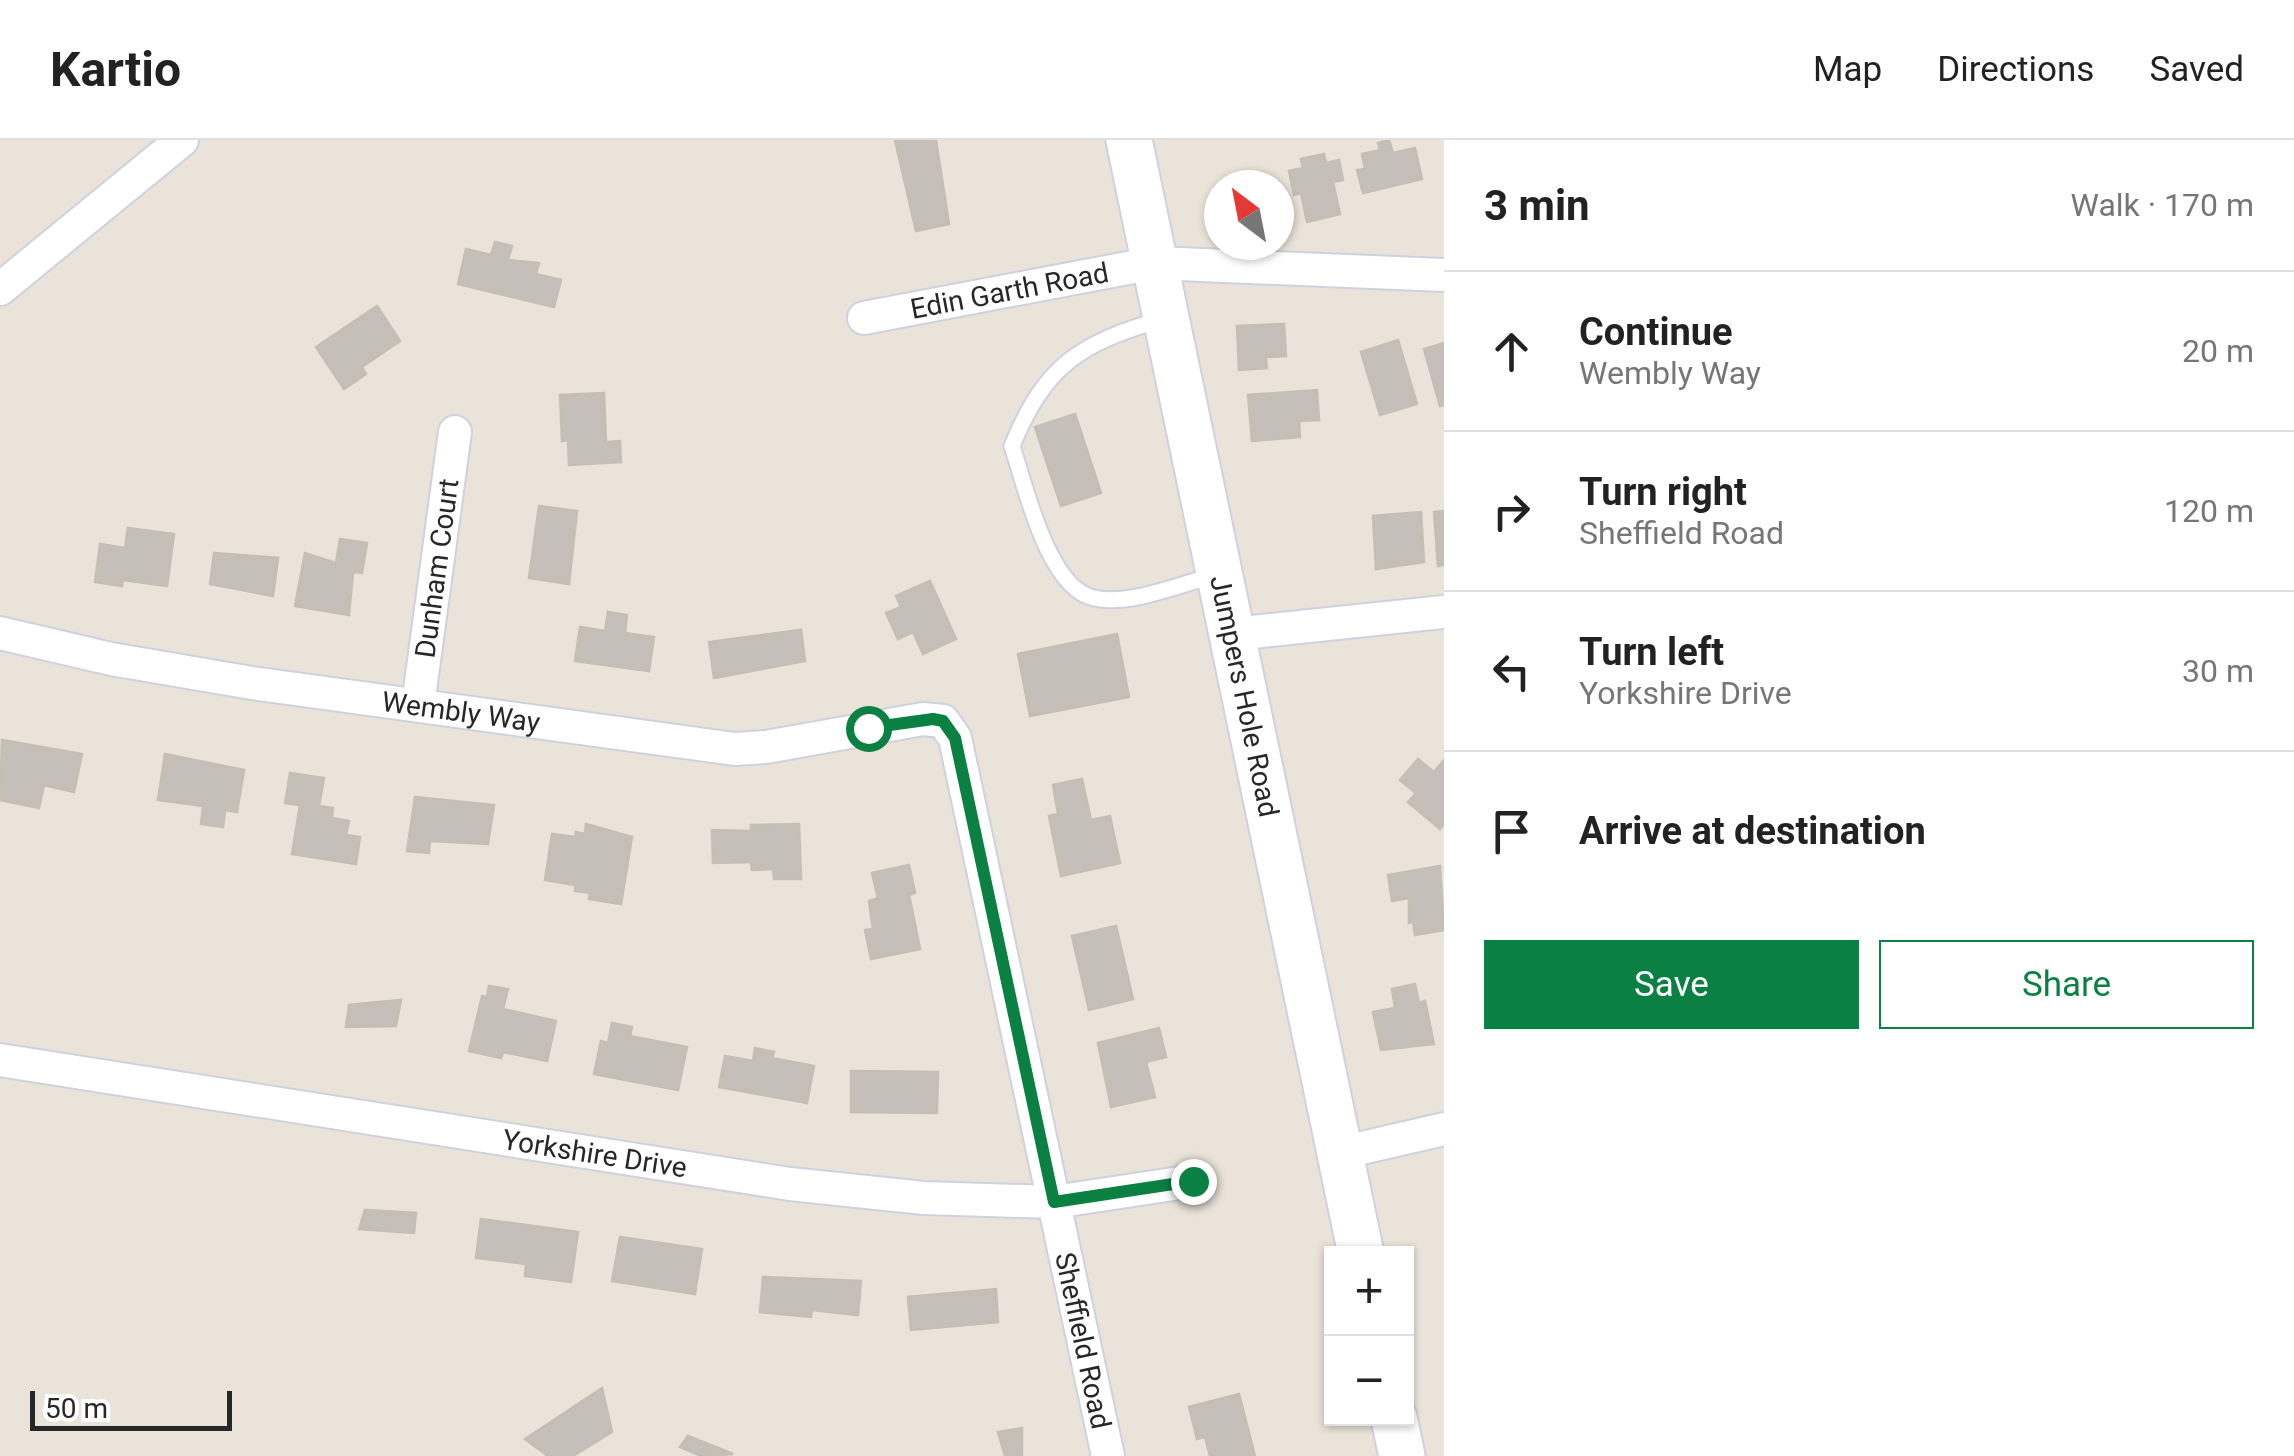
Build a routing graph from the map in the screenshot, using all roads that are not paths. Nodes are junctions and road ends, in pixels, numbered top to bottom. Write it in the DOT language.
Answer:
graph roads {
  1 [pos="182,140"];
  2 [pos="1129,140"];
  3 [pos="1154,263"];
  4 [pos="1444,275"];
  5 [pos="0,289"];
  6 [pos="864,318"];
  7 [pos="1165,318"];
  8 [pos="455,432"];
  9 [pos="1220,574"];
  10 [pos="1444,612"];
  11 [pos="0,633"];
  12 [pos="1232,634"];
  13 [pos="418,705"];
  14 [pos="922,719"];
  15 [pos="0,1060"];
  16 [pos="1444,1129"];
  17 [pos="1340,1153"];
  18 [pos="1193,1181"];
  19 [pos="1054,1202"];
  20 [pos="1359,1246"];
  21 [pos="1396,1426"];
  22 [pos="1108,1456"];
  23 [pos="1402,1456"];
  1 -- 5 [label="street"];
  2 -- 3 [label="main road, Jumpers Hole Road"];
  3 -- 4 [label="street, Edin Garth Road"];
  3 -- 6 [label="street, Edin Garth Road"];
  3 -- 7 [label="main road, Jumpers Hole Road"];
  7 -- 9 [label="main road, Jumpers Hole Road"];
  7 -- 9 [label="lane"];
  8 -- 13 [label="street, Dunham Court"];
  9 -- 12 [label="main road, Jumpers Hole Road"];
  10 -- 12 [label="street"];
  11 -- 13 [label="street, Wembly Way"];
  12 -- 17 [label="main road, Jumpers Hole Road"];
  13 -- 14 [label="street, Wembly Way"];
  14 -- 19 [label="street, Sheffield Road"];
  15 -- 19 [label="street, Yorkshire Drive"];
  16 -- 17 [label="street"];
  17 -- 20 [label="main road, Jumpers Hole Road"];
  18 -- 19 [label="street, Yorkshire Drive"];
  19 -- 22 [label="street, Sheffield Road"];
  21 -- 23 [label="main road"];
}
